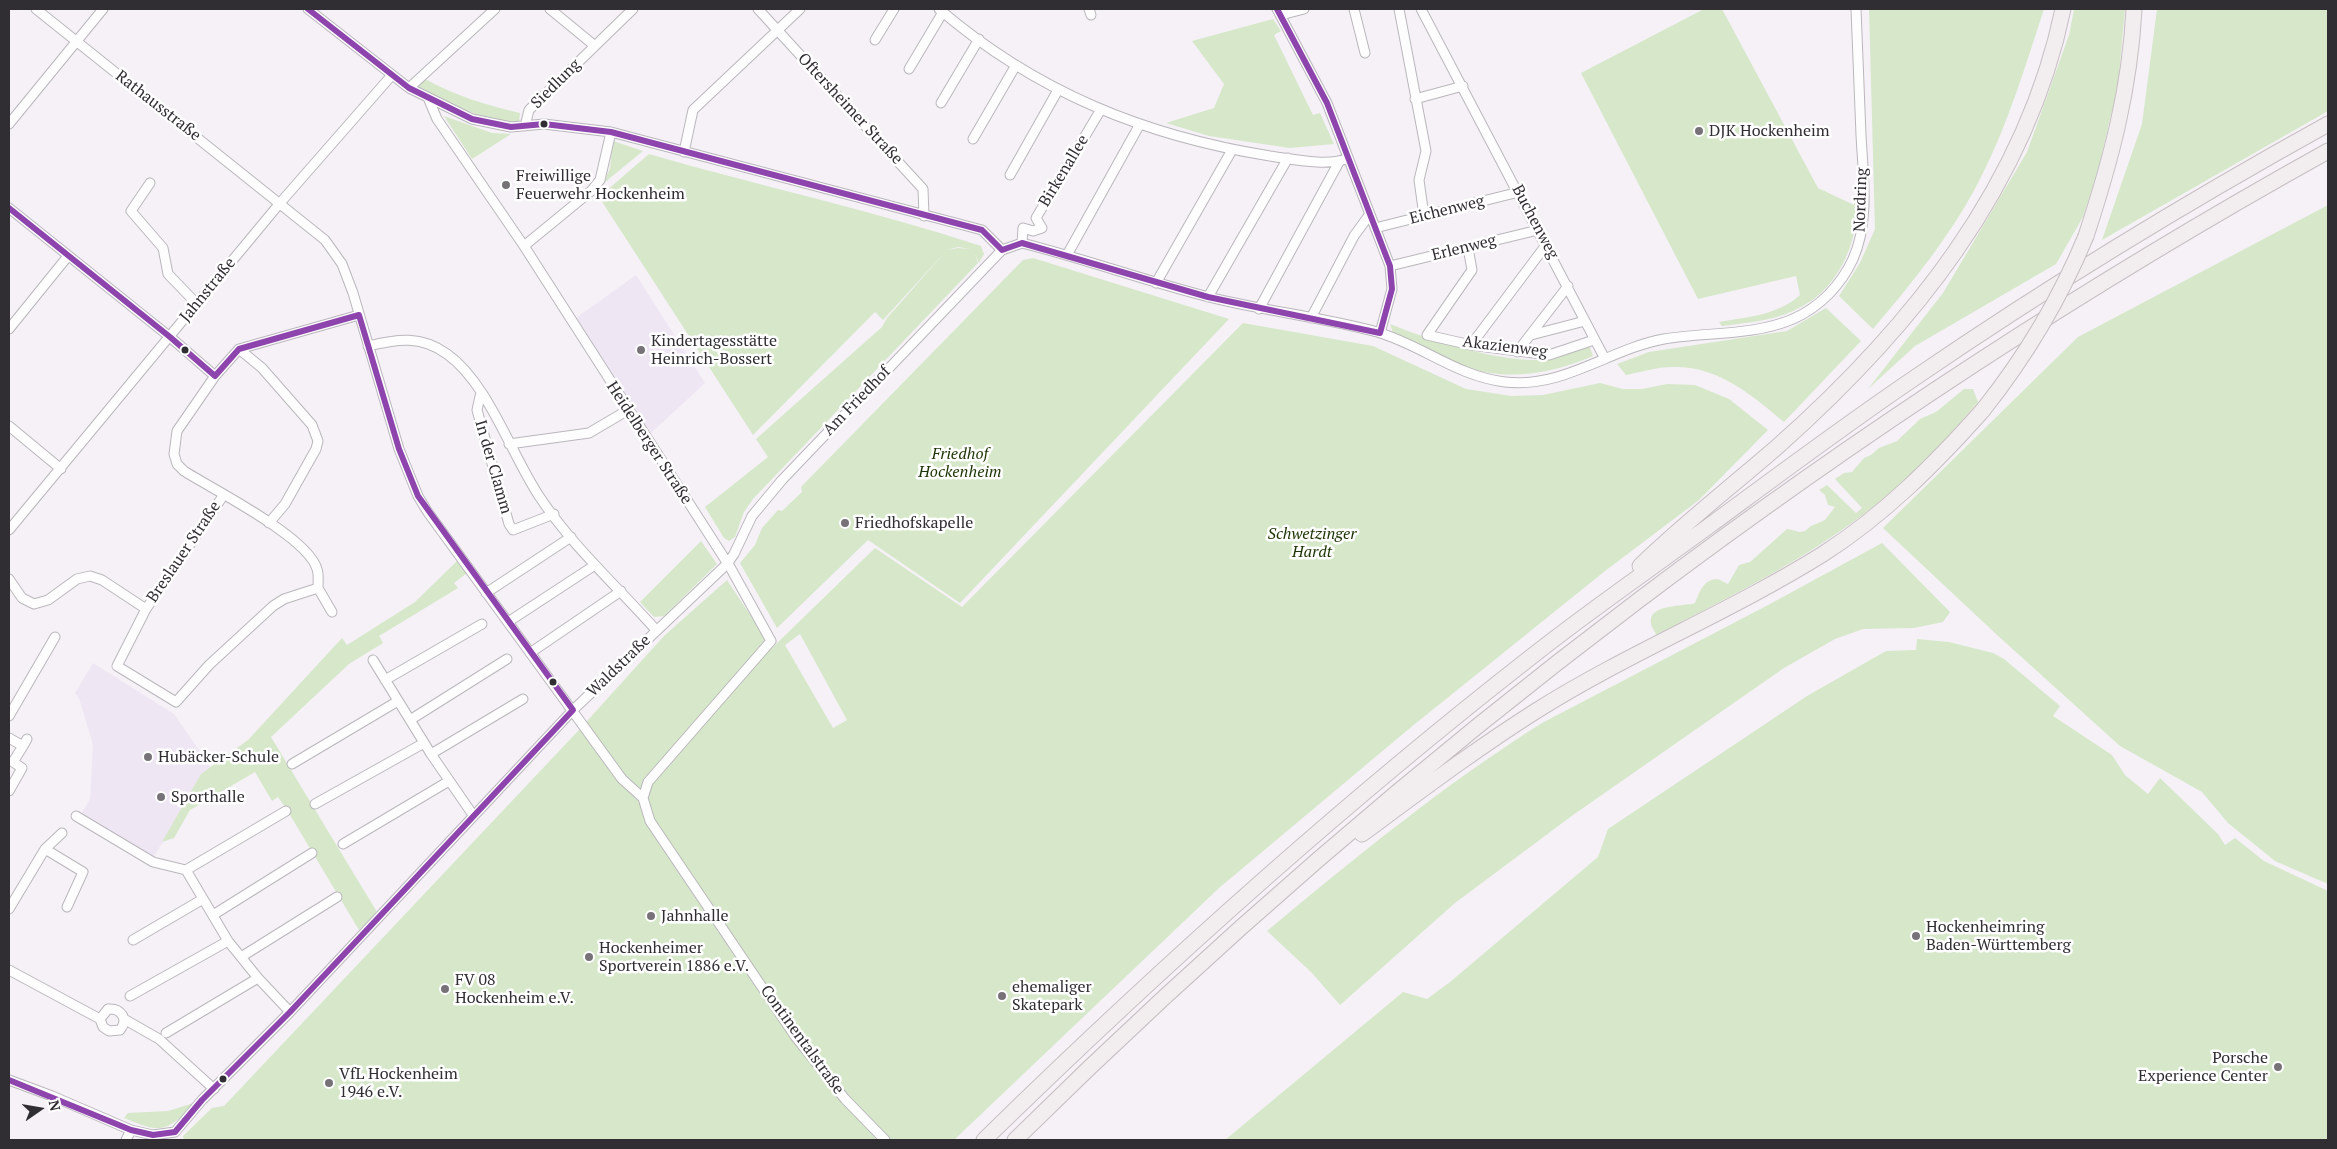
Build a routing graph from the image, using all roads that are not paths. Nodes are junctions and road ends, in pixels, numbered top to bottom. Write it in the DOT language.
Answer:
graph roads {
  1 [pos="36,9"];
  2 [pos="103,9"];
  3 [pos="308,9"];
  4 [pos="495,9"];
  5 [pos="550,9"];
  6 [pos="633,9"];
  7 [pos="758,9"];
  8 [pos="800,9"];
  9 [pos="894,9"];
  10 [pos="1304,9"];
  11 [pos="1354,9"];
  12 [pos="1399,9"];
  13 [pos="1421,9"];
  14 [pos="1856,9"];
  15 [pos="2063,9"];
  16 [pos="2134,9"];
  17 [pos="941,10"];
  18 [pos="1279,12"];
  19 [pos="777,29"];
  20 [pos="979,39"];
  21 [pos="875,40"];
  22 [pos="77,41"];
  23 [pos="595,46"];
  24 [pos="1365,53"];
  25 [pos="1016,65"];
  26 [pos="909,70"];
  27 [pos="392,75"];
  28 [pos="1463,86"];
  29 [pos="409,88"];
  30 [pos="1058,90"];
  31 [pos="1415,99"];
  32 [pos="429,100"];
  33 [pos="940,103"];
  34 [pos="1100,111"];
  35 [pos="9,124"];
  36 [pos="1140,124"];
  37 [pos="2328,124"];
  38 [pos="525,126"];
  39 [pos="610,132"];
  40 [pos="973,139"];
  41 [pos="1232,150"];
  42 [pos="2328,151"];
  43 [pos="684,152"];
  44 [pos="1288,158"];
  45 [pos="1348,158"];
  46 [pos="1339,162"];
  47 [pos="1010,175"];
  48 [pos="150,183"];
  49 [pos="1519,192"];
  50 [pos="280,203"];
  51 [pos="9,208"];
  52 [pos="1370,214"];
  53 [pos="924,216"];
  54 [pos="1424,216"];
  55 [pos="1375,228"];
  56 [pos="1538,230"];
  57 [pos="1022,243"];
  58 [pos="1546,245"];
  59 [pos="524,246"];
  60 [pos="1468,248"];
  61 [pos="1002,250"];
  62 [pos="1067,255"];
  63 [pos="68,256"];
  64 [pos="1390,266"];
  65 [pos="1156,283"];
  66 [pos="1568,286"];
  67 [pos="1208,297"];
  68 [pos="196,303"];
  69 [pos="1259,309"];
  70 [pos="359,315"];
  71 [pos="1311,318"];
  72 [pos="1585,322"];
  73 [pos="9,329"];
  74 [pos="1380,333"];
  75 [pos="1531,334"];
  76 [pos="170,337"];
  77 [pos="1594,340"];
  78 [pos="368,346"];
  79 [pos="1471,346"];
  80 [pos="239,349"];
  81 [pos="1517,352"];
  82 [pos="1605,359"];
  83 [pos="215,376"];
  84 [pos="481,392"];
  85 [pos="628,410"];
  86 [pos="9,426"];
  87 [pos="509,444"];
  88 [pos="61,469"];
  89 [pos="223,496"];
  90 [pos="554,514"];
  91 [pos="269,523"];
  92 [pos="9,530"];
  93 [pos="571,537"];
  94 [pos="727,564"];
  95 [pos="595,566"];
  96 [pos="9,579"];
  97 [pos="318,588"];
  98 [pos="621,591"];
  99 [pos="486,592"];
  100 [pos="1612,594"];
  101 [pos="146,609"];
  102 [pos="332,612"];
  103 [pos="508,622"];
  104 [pos="482,624"];
  105 [pos="656,630"];
  106 [pos="55,637"];
  107 [pos="530,653"];
  108 [pos="373,660"];
  109 [pos="507,660"];
  110 [pos="385,680"];
  111 [pos="523,699"];
  112 [pos="398,701"];
  113 [pos="573,710"];
  114 [pos="9,716"];
  115 [pos="410,720"];
  116 [pos="9,738"];
  117 [pos="424,743"];
  118 [pos="431,754"];
  119 [pos="292,764"];
  120 [pos="449,781"];
  121 [pos="9,791"];
  122 [pos="643,798"];
  123 [pos="315,804"];
  124 [pos="286,811"];
  125 [pos="473,815"];
  126 [pos="76,816"];
  127 [pos="62,833"];
  128 [pos="343,844"];
  129 [pos="45,849"];
  130 [pos="312,853"];
  131 [pos="1322,858"];
  132 [pos="186,870"];
  133 [pos="337,896"];
  134 [pos="203,898"];
  135 [pos="67,907"];
  136 [pos="9,910"];
  137 [pos="213,915"];
  138 [pos="133,940"];
  139 [pos="228,941"];
  140 [pos="241,957"];
  141 [pos="9,970"];
  142 [pos="258,978"];
  143 [pos="130,996"];
  144 [pos="290,1012"];
  145 [pos="100,1019"];
  146 [pos="124,1019"];
  147 [pos="166,1033"];
  148 [pos="9,1080"];
  149 [pos="214,1089"];
  150 [pos="131,1130"];
  151 [pos="176,1136"];
  152 [pos="126,1140"];
  153 [pos="885,1140"];
  154 [pos="984,1140"];
  155 [pos="1015,1140"];
  1 -- 22 [label="street, Rathausstraße"];
  2 -- 22 [label="street"];
  3 -- 27 [label="street"];
  4 -- 29 [label="street"];
  5 -- 23 [label="street, Siedlung"];
  6 -- 23 [label="street, Siedlung"];
  7 -- 19 [label="street, Oftersheimer Straße"];
  8 -- 19 [label="street"];
  9 -- 21 [label="street"];
  10 -- 18 [label="street"];
  11 -- 24 [label="street"];
  12 -- 31 [label="street"];
  13 -- 28 [label="street, Buchenweg"];
  14 -- 82 [label="street, Nordring"];
  15 -- 100 [label="highway"];
  16 -- 131 [label="highway, bridge"];
  17 -- 20 [label="street"];
  17 -- 26 [label="street"];
  18 -- 45 [label="street"];
  19 -- 43 [label="street"];
  19 -- 53 [label="street, Oftersheimer Straße"];
  20 -- 25 [label="street"];
  20 -- 33 [label="street"];
  22 -- 35 [label="street"];
  22 -- 50 [label="street, Rathausstraße"];
  23 -- 38 [label="street, Siedlung"];
  25 -- 30 [label="street"];
  25 -- 40 [label="street"];
  27 -- 29 [label="street"];
  27 -- 50 [label="street, Jahnstraße"];
  28 -- 31 [label="street"];
  28 -- 49 [label="street, Buchenweg"];
  29 -- 32 [label="street"];
  30 -- 34 [label="street"];
  30 -- 47 [label="street"];
  31 -- 54 [label="street"];
  32 -- 38 [label="street"];
  32 -- 59 [label="street, Heidelberger Straße"];
  34 -- 36 [label="street"];
  34 -- 57 [label="street, Birkenallee"];
  36 -- 41 [label="street"];
  36 -- 62 [label="street"];
  37 -- 100 [label="highway"];
  38 -- 39 [label="street"];
  39 -- 43 [label="street"];
  39 -- 59 [label="street"];
  41 -- 44 [label="street"];
  41 -- 65 [label="street"];
  42 -- 131 [label="highway"];
  43 -- 53 [label="street"];
  44 -- 46 [label="street"];
  44 -- 67 [label="street"];
  45 -- 46 [label="street"];
  45 -- 52 [label="street"];
  46 -- 69 [label="street"];
  48 -- 68 [label="street"];
  49 -- 54 [label="street, Eichenweg"];
  49 -- 56 [label="street, Buchenweg"];
  50 -- 68 [label="street, Jahnstraße"];
  50 -- 70 [label="street"];
  51 -- 63 [label="street"];
  52 -- 55 [label="street"];
  52 -- 71 [label="street"];
  53 -- 61 [label="street"];
  54 -- 55 [label="street, Eichenweg"];
  55 -- 64 [label="street"];
  56 -- 58 [label="street, Buchenweg"];
  56 -- 60 [label="street, Erlenweg"];
  57 -- 61 [label="street"];
  57 -- 62 [label="street, Nordring"];
  58 -- 66 [label="street, Buchenweg"];
  58 -- 79 [label="street"];
  59 -- 85 [label="street, Heidelberger Straße"];
  60 -- 64 [label="street, Erlenweg"];
  60 -- 79 [label="street, Akazienweg"];
  61 -- 94 [label="street, Am Friedhof"];
  62 -- 65 [label="street, Nordring"];
  63 -- 73 [label="street"];
  63 -- 76 [label="street"];
  64 -- 74 [label="street"];
  65 -- 67 [label="street, Nordring"];
  66 -- 72 [label="street, Buchenweg"];
  66 -- 75 [label="street"];
  67 -- 69 [label="street, Nordring"];
  68 -- 76 [label="street, Jahnstraße"];
  69 -- 71 [label="street, Nordring"];
  70 -- 78 [label="street"];
  70 -- 80 [label="street"];
  71 -- 74 [label="street, Nordring"];
  72 -- 75 [label="street"];
  72 -- 77 [label="street, Buchenweg"];
  74 -- 82 [label="street, Nordring"];
  75 -- 81 [label="street"];
  76 -- 83 [label="street"];
  76 -- 88 [label="street, Jahnstraße"];
  77 -- 81 [label="street, Akazienweg"];
  77 -- 82 [label="street, Buchenweg"];
  78 -- 84 [label="street, In der Clamm"];
  78 -- 99 [label="street"];
  79 -- 81 [label="street, Akazienweg"];
  80 -- 83 [label="street"];
  80 -- 91 [label="street"];
  83 -- 89 [label="street"];
  84 -- 87 [label="street, In der Clamm"];
  84 -- 90 [label="street, In der Clamm"];
  85 -- 87 [label="street, In der Clamm"];
  85 -- 94 [label="street, Heidelberger Straße"];
  86 -- 88 [label="street"];
  87 -- 90 [label="street, In der Clamm"];
  88 -- 92 [label="street, Jahnstraße"];
  89 -- 91 [label="street"];
  89 -- 101 [label="street, Breslauer Straße"];
  90 -- 93 [label="street, In der Clamm"];
  91 -- 97 [label="street"];
  93 -- 95 [label="street, In der Clamm"];
  93 -- 99 [label="street"];
  94 -- 105 [label="street, Waldstraße"];
  94 -- 122 [label="street, Heidelberger Straße"];
  95 -- 98 [label="street, In der Clamm"];
  95 -- 103 [label="street"];
  96 -- 101 [label="street"];
  97 -- 101 [label="street, Breslauer Straße"];
  97 -- 102 [label="street"];
  98 -- 105 [label="street, In der Clamm"];
  98 -- 107 [label="street"];
  99 -- 103 [label="street"];
  100 -- 154 [label="highway"];
  103 -- 107 [label="street"];
  104 -- 110 [label="street"];
  105 -- 113 [label="street, Waldstraße"];
  106 -- 114 [label="street"];
  107 -- 113 [label="street"];
  108 -- 110 [label="street"];
  109 -- 115 [label="street"];
  110 -- 112 [label="street"];
  111 -- 118 [label="street"];
  112 -- 115 [label="street"];
  112 -- 119 [label="street"];
  113 -- 122 [label="street"];
  113 -- 125 [label="street, Waldstraße"];
  115 -- 117 [label="street"];
  116 -- 121 [label="street"];
  117 -- 118 [label="street"];
  117 -- 123 [label="street"];
  118 -- 120 [label="street"];
  120 -- 125 [label="street"];
  120 -- 128 [label="street"];
  122 -- 153 [label="street, Continentalstraße"];
  124 -- 132 [label="street"];
  125 -- 144 [label="street, Waldstraße"];
  126 -- 132 [label="street"];
  127 -- 129 [label="street"];
  129 -- 135 [label="street"];
  129 -- 136 [label="street"];
  130 -- 137 [label="street"];
  131 -- 155 [label="highway"];
  132 -- 134 [label="street"];
  133 -- 140 [label="street"];
  134 -- 137 [label="street"];
  134 -- 138 [label="street"];
  137 -- 139 [label="street"];
  139 -- 140 [label="street"];
  139 -- 143 [label="street"];
  140 -- 142 [label="street"];
  141 -- 145 [label="street"];
  142 -- 144 [label="street"];
  142 -- 147 [label="street"];
  144 -- 149 [label="street, Waldstraße"];
  145 -- 146 [label="street"];
  145 -- 146 [label="street"];
  146 -- 149 [label="street"];
  148 -- 150 [label="street, Waldstraße"];
  149 -- 151 [label="street, Waldstraße"];
  150 -- 151 [label="street, Waldstraße"];
  150 -- 152 [label="street"];
}
